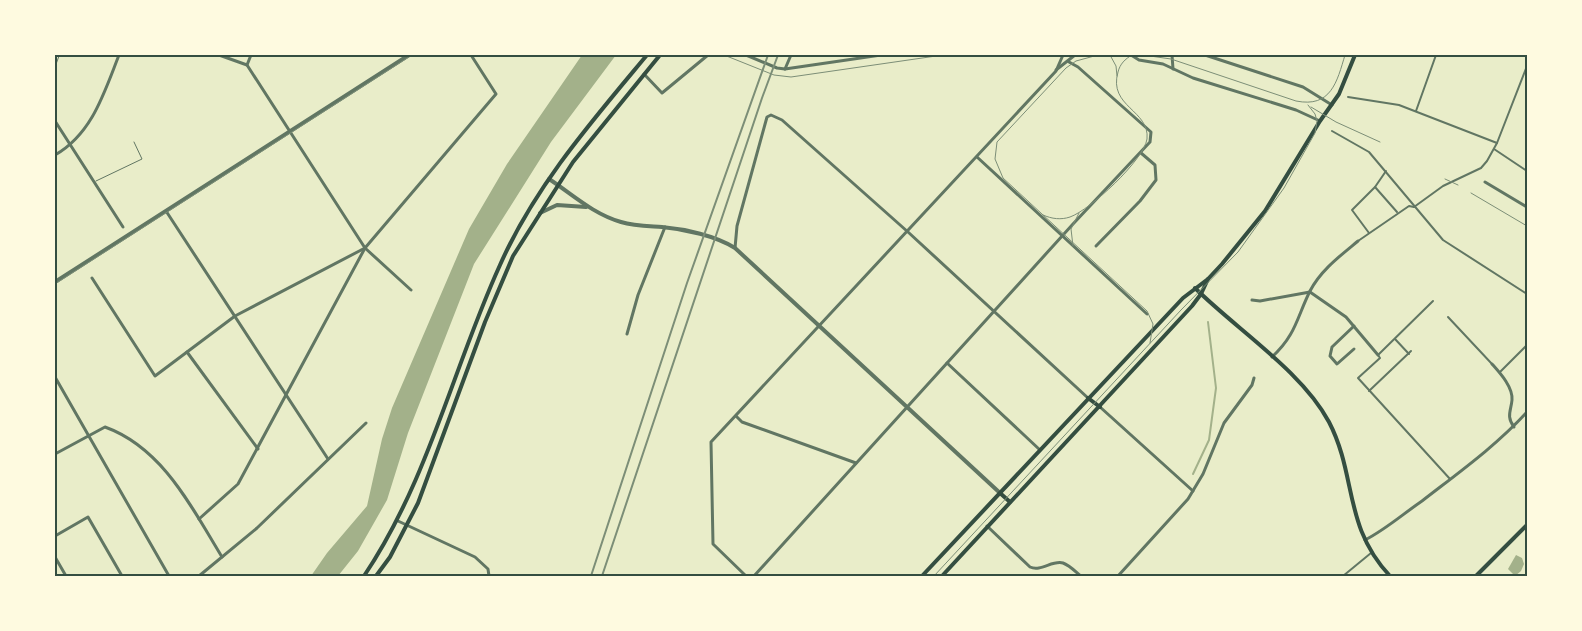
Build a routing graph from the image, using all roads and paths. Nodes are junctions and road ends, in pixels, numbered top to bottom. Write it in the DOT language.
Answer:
graph roads {
  1 [pos="119,55"];
  2 [pos="219,55"];
  3 [pos="251,55"];
  4 [pos="409,55"];
  5 [pos="471,55"];
  6 [pos="647,55"];
  7 [pos="660,55"];
  8 [pos="708,55"];
  9 [pos="746,55"];
  10 [pos="791,55"];
  11 [pos="881,55"];
  12 [pos="1063,55"];
  13 [pos="1067,55"];
  14 [pos="1075,55"];
  15 [pos="1107,55"];
  16 [pos="1118,55"];
  17 [pos="1131,55"];
  18 [pos="1172,55"];
  19 [pos="1205,55"];
  20 [pos="1355,55"];
  21 [pos="1436,55"];
  22 [pos="59,56"];
  23 [pos="1069,62"];
  24 [pos="247,65"];
  25 [pos="1527,66"];
  26 [pos="55,67"];
  27 [pos="785,69"];
  28 [pos="1173,69"];
  29 [pos="1056,71"];
  30 [pos="644,74"];
  31 [pos="1348,97"];
  32 [pos="1332,105"];
  33 [pos="1416,111"];
  34 [pos="55,120"];
  35 [pos="1320,121"];
  36 [pos="1332,131"];
  37 [pos="289,132"];
  38 [pos="134,142"];
  39 [pos="1497,143"];
  40 [pos="72,144"];
  41 [pos="1494,149"];
  42 [pos="1141,153"];
  43 [pos="55,156"];
  44 [pos="977,157"];
  45 [pos="1386,171"];
  46 [pos="1527,171"];
  47 [pos="549,178"];
  48 [pos="95,181"];
  49 [pos="1486,182"];
  50 [pos="557,184"];
  51 [pos="1375,187"];
  52 [pos="1414,207"];
  53 [pos="1527,207"];
  54 [pos="589,208"];
  55 [pos="166,211"];
  56 [pos="1397,212"];
  57 [pos="538,214"];
  58 [pos="123,227"];
  59 [pos="665,227"];
  60 [pos="908,232"];
  61 [pos="1369,233"];
  62 [pos="1062,236"];
  63 [pos="1358,242"];
  64 [pos="1096,246"];
  65 [pos="365,248"];
  66 [pos="736,248"];
  67 [pos="1090,252"];
  68 [pos="1085,257"];
  69 [pos="92,278"];
  70 [pos="1208,279"];
  71 [pos="55,282"];
  72 [pos="1195,288"];
  73 [pos="411,290"];
  74 [pos="1310,292"];
  75 [pos="1201,294"];
  76 [pos="1527,294"];
  77 [pos="1252,300"];
  78 [pos="1433,302"];
  79 [pos="994,312"];
  80 [pos="1147,314"];
  81 [pos="235,316"];
  82 [pos="1448,317"];
  83 [pos="1354,326"];
  84 [pos="820,327"];
  85 [pos="627,334"];
  86 [pos="1397,338"];
  87 [pos="1527,345"];
  88 [pos="1354,349"];
  89 [pos="187,352"];
  90 [pos="1378,355"];
  91 [pos="1271,357"];
  92 [pos="947,363"];
  93 [pos="1492,364"];
  94 [pos="1500,372"];
  95 [pos="55,377"];
  96 [pos="1254,378"];
  97 [pos="1369,391"];
  98 [pos="287,396"];
  99 [pos="1088,398"];
  100 [pos="907,407"];
  101 [pos="1100,407"];
  102 [pos="1527,412"];
  103 [pos="736,416"];
  104 [pos="366,423"];
  105 [pos="1514,427"];
  106 [pos="90,435"];
  107 [pos="258,449"];
  108 [pos="1040,450"];
  109 [pos="55,454"];
  110 [pos="328,460"];
  111 [pos="856,463"];
  112 [pos="1450,480"];
  113 [pos="1193,491"];
  114 [pos="1000,492"];
  115 [pos="1010,502"];
  116 [pos="199,518"];
  117 [pos="398,521"];
  118 [pos="1527,525"];
  119 [pos="407,526"];
  120 [pos="987,526"];
  121 [pos="55,536"];
  122 [pos="1365,540"];
  123 [pos="1371,553"];
  124 [pos="55,557"];
  125 [pos="222,558"];
  126 [pos="66,576"];
  127 [pos="122,576"];
  128 [pos="169,576"];
  129 [pos="200,576"];
  130 [pos="364,576"];
  131 [pos="376,576"];
  132 [pos="489,576"];
  133 [pos="746,576"];
  134 [pos="754,576"];
  135 [pos="922,576"];
  136 [pos="942,576"];
  137 [pos="1080,576"];
  138 [pos="1118,576"];
  139 [pos="1343,576"];
  140 [pos="1390,576"];
  141 [pos="1476,576"];
  1 -- 40 [label="street"];
  2 -- 24 [label="street"];
  3 -- 24 [label="street"];
  4 -- 37 [label="street"];
  5 -- 65 [label="street"];
  6 -- 47 [label="main road"];
  7 -- 30 [label="main road"];
  8 -- 30 [label="street"];
  9 -- 27 [label="street"];
  10 -- 27 [label="street"];
  11 -- 27 [label="street"];
  12 -- 29 [label="street"];
  13 -- 14 [label="street"];
  14 -- 23 [label="street"];
  15 -- 16 [label="street"];
  17 -- 28 [label="street"];
  18 -- 28 [label="street"];
  19 -- 32 [label="street"];
  20 -- 32 [label="main road"];
  21 -- 33 [label="street"];
  22 -- 26 [label="lane"];
  23 -- 29 [label="street"];
  23 -- 42 [label="street"];
  24 -- 37 [label="street"];
  25 -- 39 [label="street"];
  28 -- 35 [label="street"];
  29 -- 44 [label="street"];
  30 -- 50 [label="main road"];
  31 -- 33 [label="street"];
  32 -- 35 [label="main road"];
  33 -- 39 [label="street"];
  34 -- 40 [label="street"];
  35 -- 70 [label="main road"];
  36 -- 45 [label="street"];
  37 -- 55 [label="street"];
  37 -- 65 [label="street"];
  38 -- 48 [label="lane"];
  39 -- 41 [label="street"];
  40 -- 43 [label="street"];
  40 -- 48 [label="street"];
  41 -- 46 [label="street"];
  41 -- 52 [label="street"];
  42 -- 62 [label="street"];
  42 -- 64 [label="street"];
  44 -- 60 [label="street"];
  44 -- 62 [label="street"];
  45 -- 51 [label="street"];
  45 -- 52 [label="street"];
  47 -- 50 [label="street"];
  47 -- 117 [label="main road"];
  48 -- 58 [label="street"];
  49 -- 53 [label="street"];
  50 -- 54 [label="street"];
  50 -- 57 [label="main road"];
  51 -- 56 [label="street"];
  51 -- 61 [label="street"];
  52 -- 56 [label="street"];
  52 -- 76 [label="street"];
  54 -- 57 [label="street"];
  54 -- 59 [label="street"];
  55 -- 71 [label="street"];
  55 -- 81 [label="street"];
  56 -- 61 [label="street"];
  57 -- 119 [label="main road"];
  59 -- 66 [label="street"];
  59 -- 85 [label="street"];
  60 -- 66 [label="street"];
  60 -- 79 [label="street"];
  60 -- 84 [label="street"];
  61 -- 63 [label="street"];
  62 -- 68 [label="street"];
  62 -- 79 [label="street"];
  63 -- 74 [label="street"];
  65 -- 73 [label="street"];
  65 -- 81 [label="street"];
  65 -- 98 [label="street"];
  66 -- 84 [label="street"];
  67 -- 68 [label="street"];
  68 -- 80 [label="street"];
  69 -- 89 [label="street"];
  70 -- 72 [label="main road"];
  70 -- 75 [label="main road"];
  72 -- 75 [label="main road"];
  72 -- 99 [label="main road"];
  74 -- 77 [label="street"];
  74 -- 83 [label="street"];
  74 -- 91 [label="street"];
  75 -- 91 [label="main road"];
  75 -- 101 [label="main road"];
  78 -- 86 [label="street"];
  79 -- 92 [label="street"];
  79 -- 99 [label="street"];
  81 -- 89 [label="street"];
  81 -- 98 [label="street"];
  82 -- 93 [label="street"];
  83 -- 88 [label="street"];
  83 -- 90 [label="street"];
  84 -- 100 [label="street"];
  84 -- 103 [label="street"];
  86 -- 90 [label="street"];
  86 -- 97 [label="street"];
  87 -- 94 [label="street"];
  89 -- 107 [label="street"];
  90 -- 97 [label="street"];
  91 -- 122 [label="main road"];
  92 -- 100 [label="street"];
  92 -- 108 [label="street"];
  93 -- 94 [label="street"];
  94 -- 105 [label="street"];
  95 -- 106 [label="street"];
  96 -- 113 [label="street"];
  97 -- 112 [label="street"];
  98 -- 107 [label="street"];
  98 -- 110 [label="street"];
  99 -- 101 [label="main road"];
  99 -- 108 [label="main road"];
  100 -- 111 [label="street"];
  100 -- 114 [label="street"];
  101 -- 113 [label="street"];
  101 -- 115 [label="main road"];
  102 -- 105 [label="street"];
  103 -- 111 [label="street"];
  103 -- 133 [label="street"];
  104 -- 110 [label="street"];
  105 -- 112 [label="street"];
  106 -- 109 [label="street"];
  106 -- 116 [label="street"];
  106 -- 128 [label="street"];
  107 -- 116 [label="street"];
  108 -- 114 [label="main road"];
  110 -- 125 [label="street"];
  111 -- 134 [label="street"];
  112 -- 122 [label="street"];
  113 -- 138 [label="street"];
  114 -- 115 [label="main road"];
  114 -- 135 [label="main road"];
  115 -- 120 [label="main road"];
  116 -- 125 [label="street"];
  117 -- 119 [label="street"];
  117 -- 130 [label="main road"];
  118 -- 141 [label="main road"];
  119 -- 131 [label="main road"];
  119 -- 132 [label="street"];
  120 -- 136 [label="main road"];
  120 -- 137 [label="street"];
  121 -- 127 [label="street"];
  122 -- 123 [label="main road"];
  123 -- 139 [label="street"];
  123 -- 140 [label="main road"];
  124 -- 126 [label="street"];
  125 -- 129 [label="street"];
}
